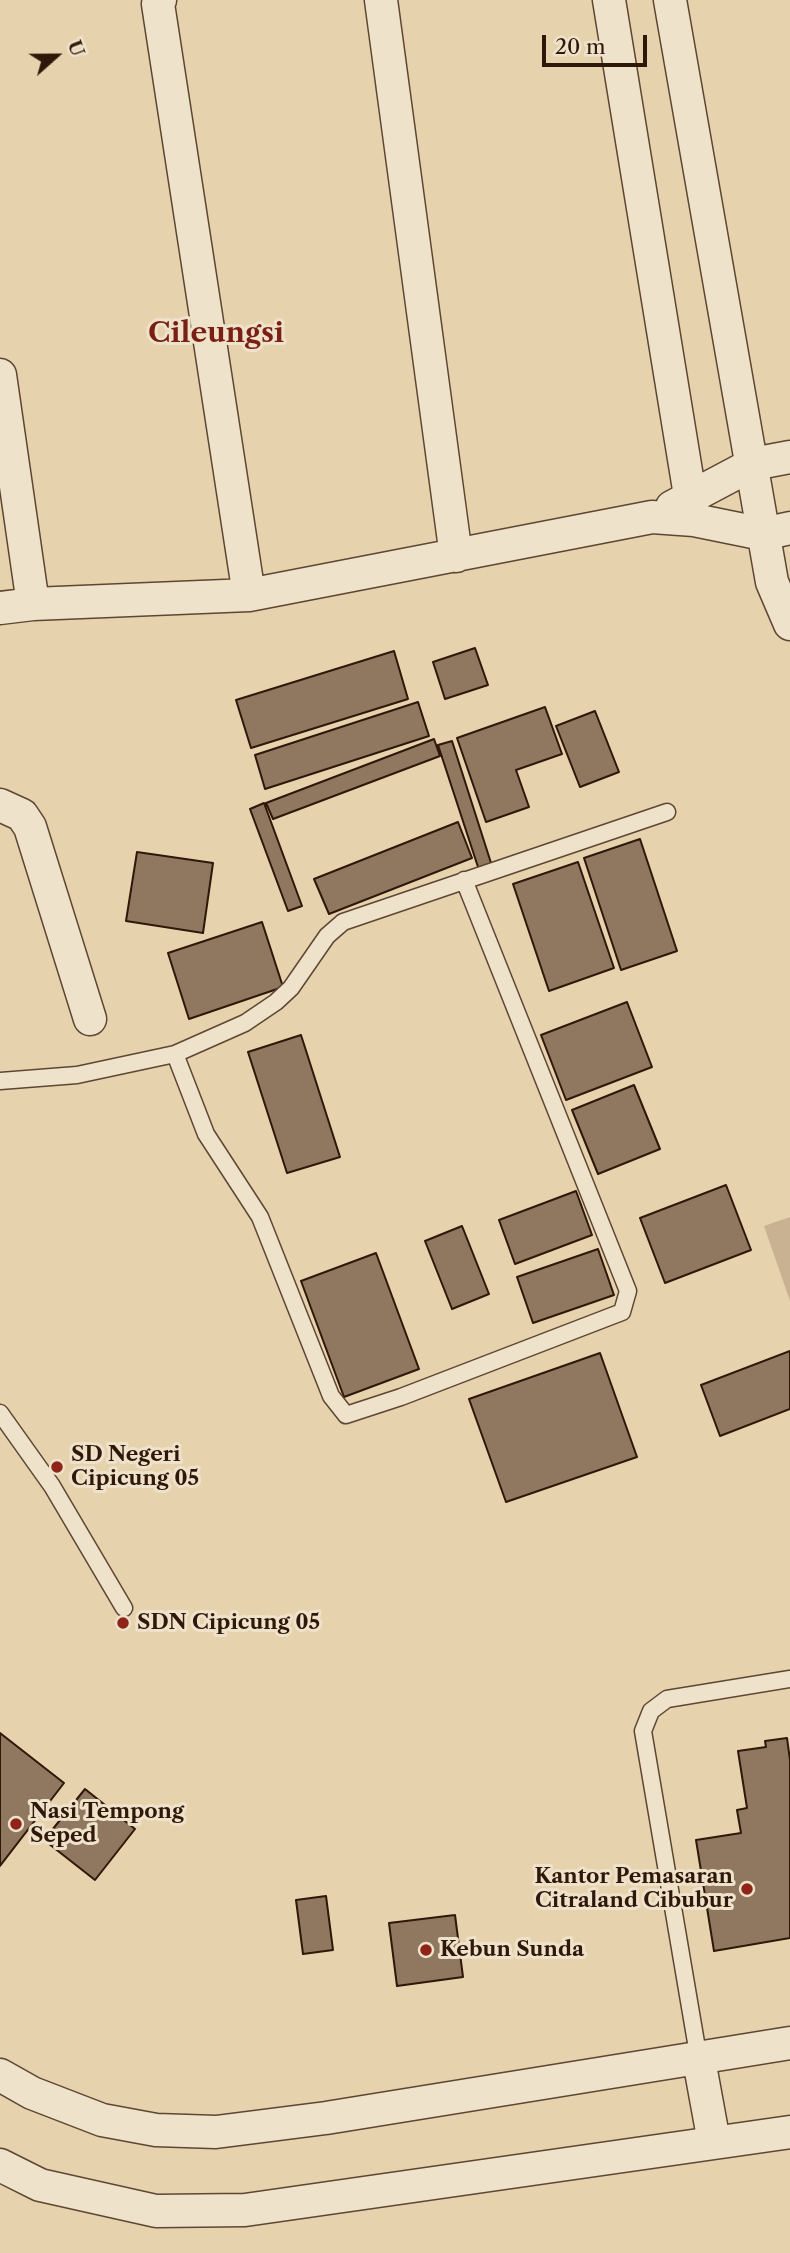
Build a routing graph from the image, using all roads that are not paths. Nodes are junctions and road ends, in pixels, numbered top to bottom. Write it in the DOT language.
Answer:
graph roads {
  1 [pos="160,0"];
  2 [pos="381,0"];
  3 [pos="609,0"];
  4 [pos="670,0"];
  5 [pos="0,375"];
  6 [pos="790,457"];
  7 [pos="754,464"];
  8 [pos="692,509"];
  9 [pos="776,531"];
  10 [pos="456,556"];
  11 [pos="249,595"];
  12 [pos="33,604"];
  13 [pos="0,607"];
  14 [pos="790,624"];
  15 [pos="0,805"];
  16 [pos="667,812"];
  17 [pos="464,880"];
  18 [pos="90,1019"];
  19 [pos="175,1054"];
  20 [pos="0,1080"];
  21 [pos="0,1413"];
  22 [pos="124,1608"];
  23 [pos="790,1679"];
  24 [pos="790,2043"];
  25 [pos="699,2060"];
  26 [pos="0,2075"];
  27 [pos="790,2132"];
  28 [pos="714,2142"];
  29 [pos="0,2165"];
  1 -- 11 [label="street"];
  2 -- 10 [label="street"];
  3 -- 8 [label="street"];
  4 -- 7 [label="street"];
  5 -- 12 [label="street"];
  6 -- 7 [label="street"];
  7 -- 8 [label="street"];
  7 -- 9 [label="street"];
  8 -- 9 [label="street"];
  8 -- 10 [label="street"];
  9 -- 14 [label="street"];
  10 -- 11 [label="street"];
  11 -- 12 [label="street"];
  12 -- 13 [label="street"];
  15 -- 18 [label="street"];
  16 -- 17 [label="lane"];
  17 -- 19 [label="lane"];
  17 -- 19 [label="lane"];
  19 -- 20 [label="lane"];
  21 -- 22 [label="lane"];
  23 -- 25 [label="lane"];
  24 -- 25 [label="street"];
  25 -- 26 [label="street"];
  25 -- 28 [label="street"];
  27 -- 28 [label="street"];
  28 -- 29 [label="street"];
}
